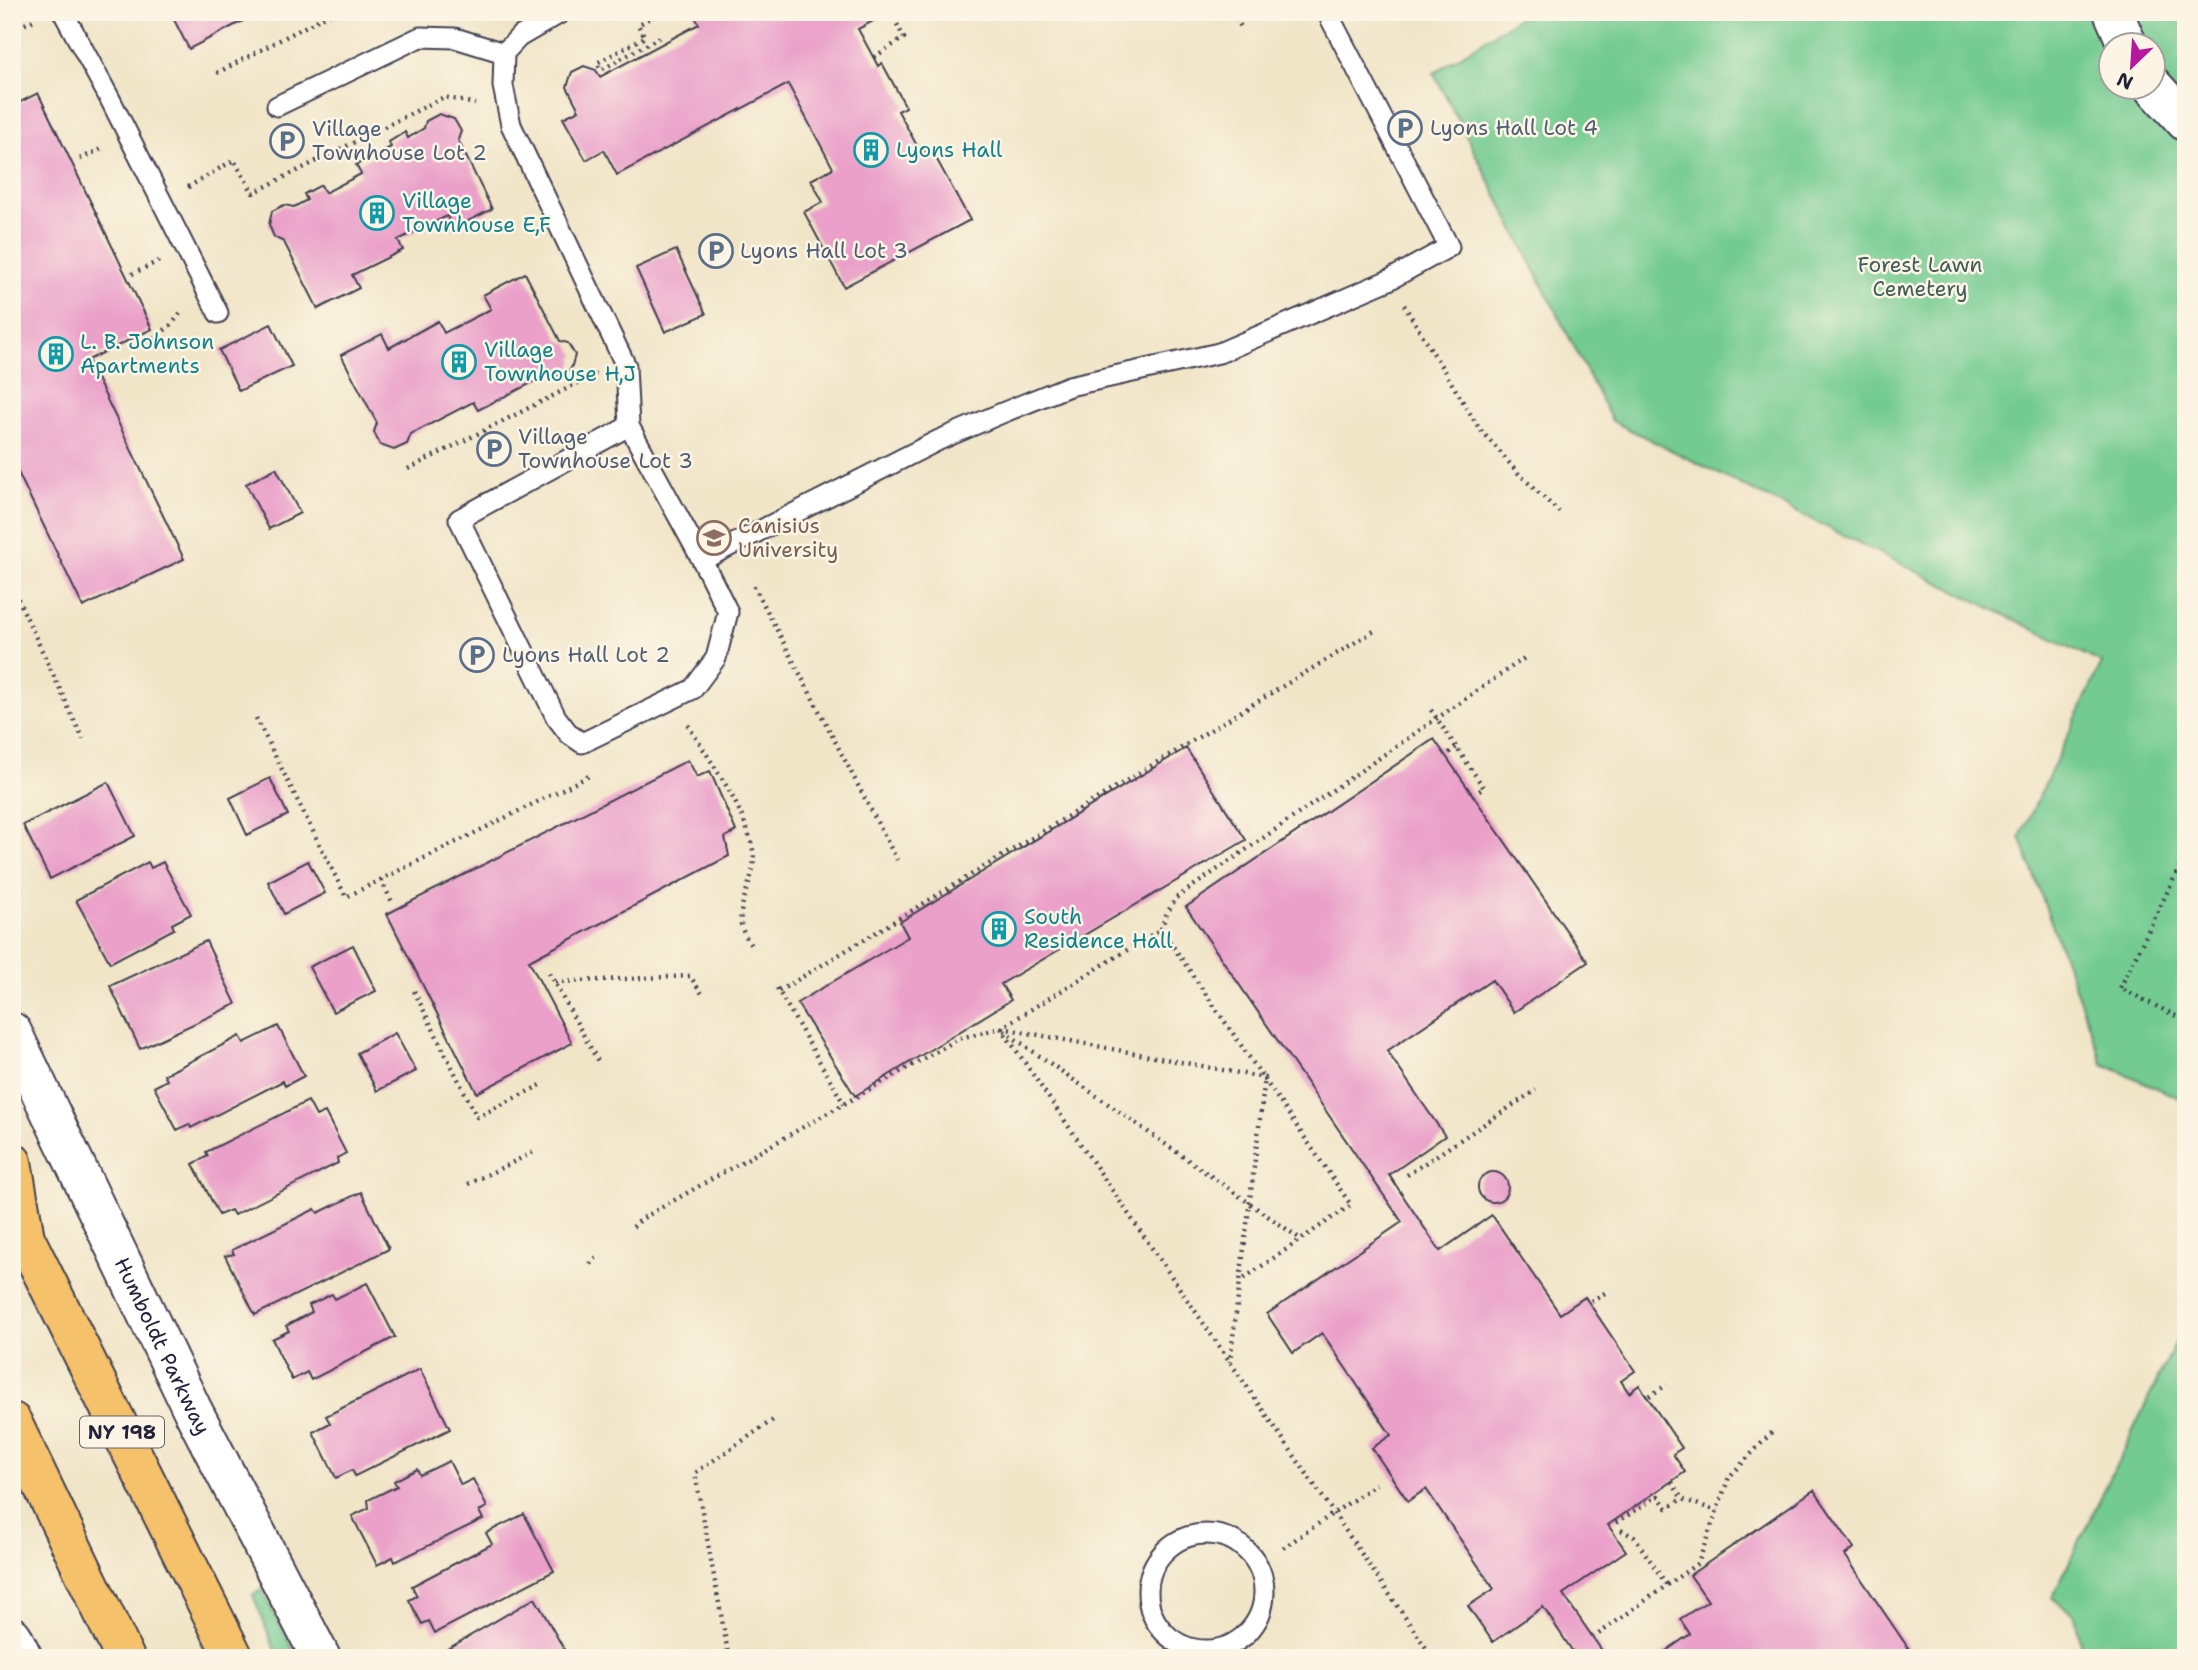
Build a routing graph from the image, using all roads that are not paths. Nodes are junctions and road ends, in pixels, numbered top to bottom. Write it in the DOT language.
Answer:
graph roads {
  1 [pos="63,12"];
  2 [pos="562,12"];
  3 [pos="1327,12"];
  4 [pos="2113,12"];
  5 [pos="2122,32"];
  6 [pos="504,54"];
  7 [pos="2166,100"];
  8 [pos="276,107"];
  9 [pos="2186,122"];
  10 [pos="218,313"];
  11 [pos="629,426"];
  12 [pos="702,560"];
  13 [pos="12,1032"];
  14 [pos="12,1162"];
  15 [pos="19,1229"];
  16 [pos="12,1422"];
  17 [pos="12,1636"];
  18 [pos="1221,1653"];
  19 [pos="23,1658"];
  20 [pos="125,1658"];
  21 [pos="234,1658"];
  22 [pos="321,1658"];
  1 -- 10 [label="lane"];
  2 -- 6 [label="lane"];
  3 -- 12 [label="lane"];
  4 -- 5 [label="street"];
  6 -- 8 [label="lane"];
  6 -- 11 [label="lane"];
  7 -- 9 [label="street"];
  11 -- 12 [label="lane"];
  11 -- 12 [label="lane"];
  13 -- 22 [label="street, Humboldt Parkway"];
  14 -- 15 [label="highway"];
  15 -- 21 [label="highway, NY 198"];
  16 -- 20 [label="highway"];
  17 -- 19 [label="street"];
  18 -- 18 [label="lane"];
}
